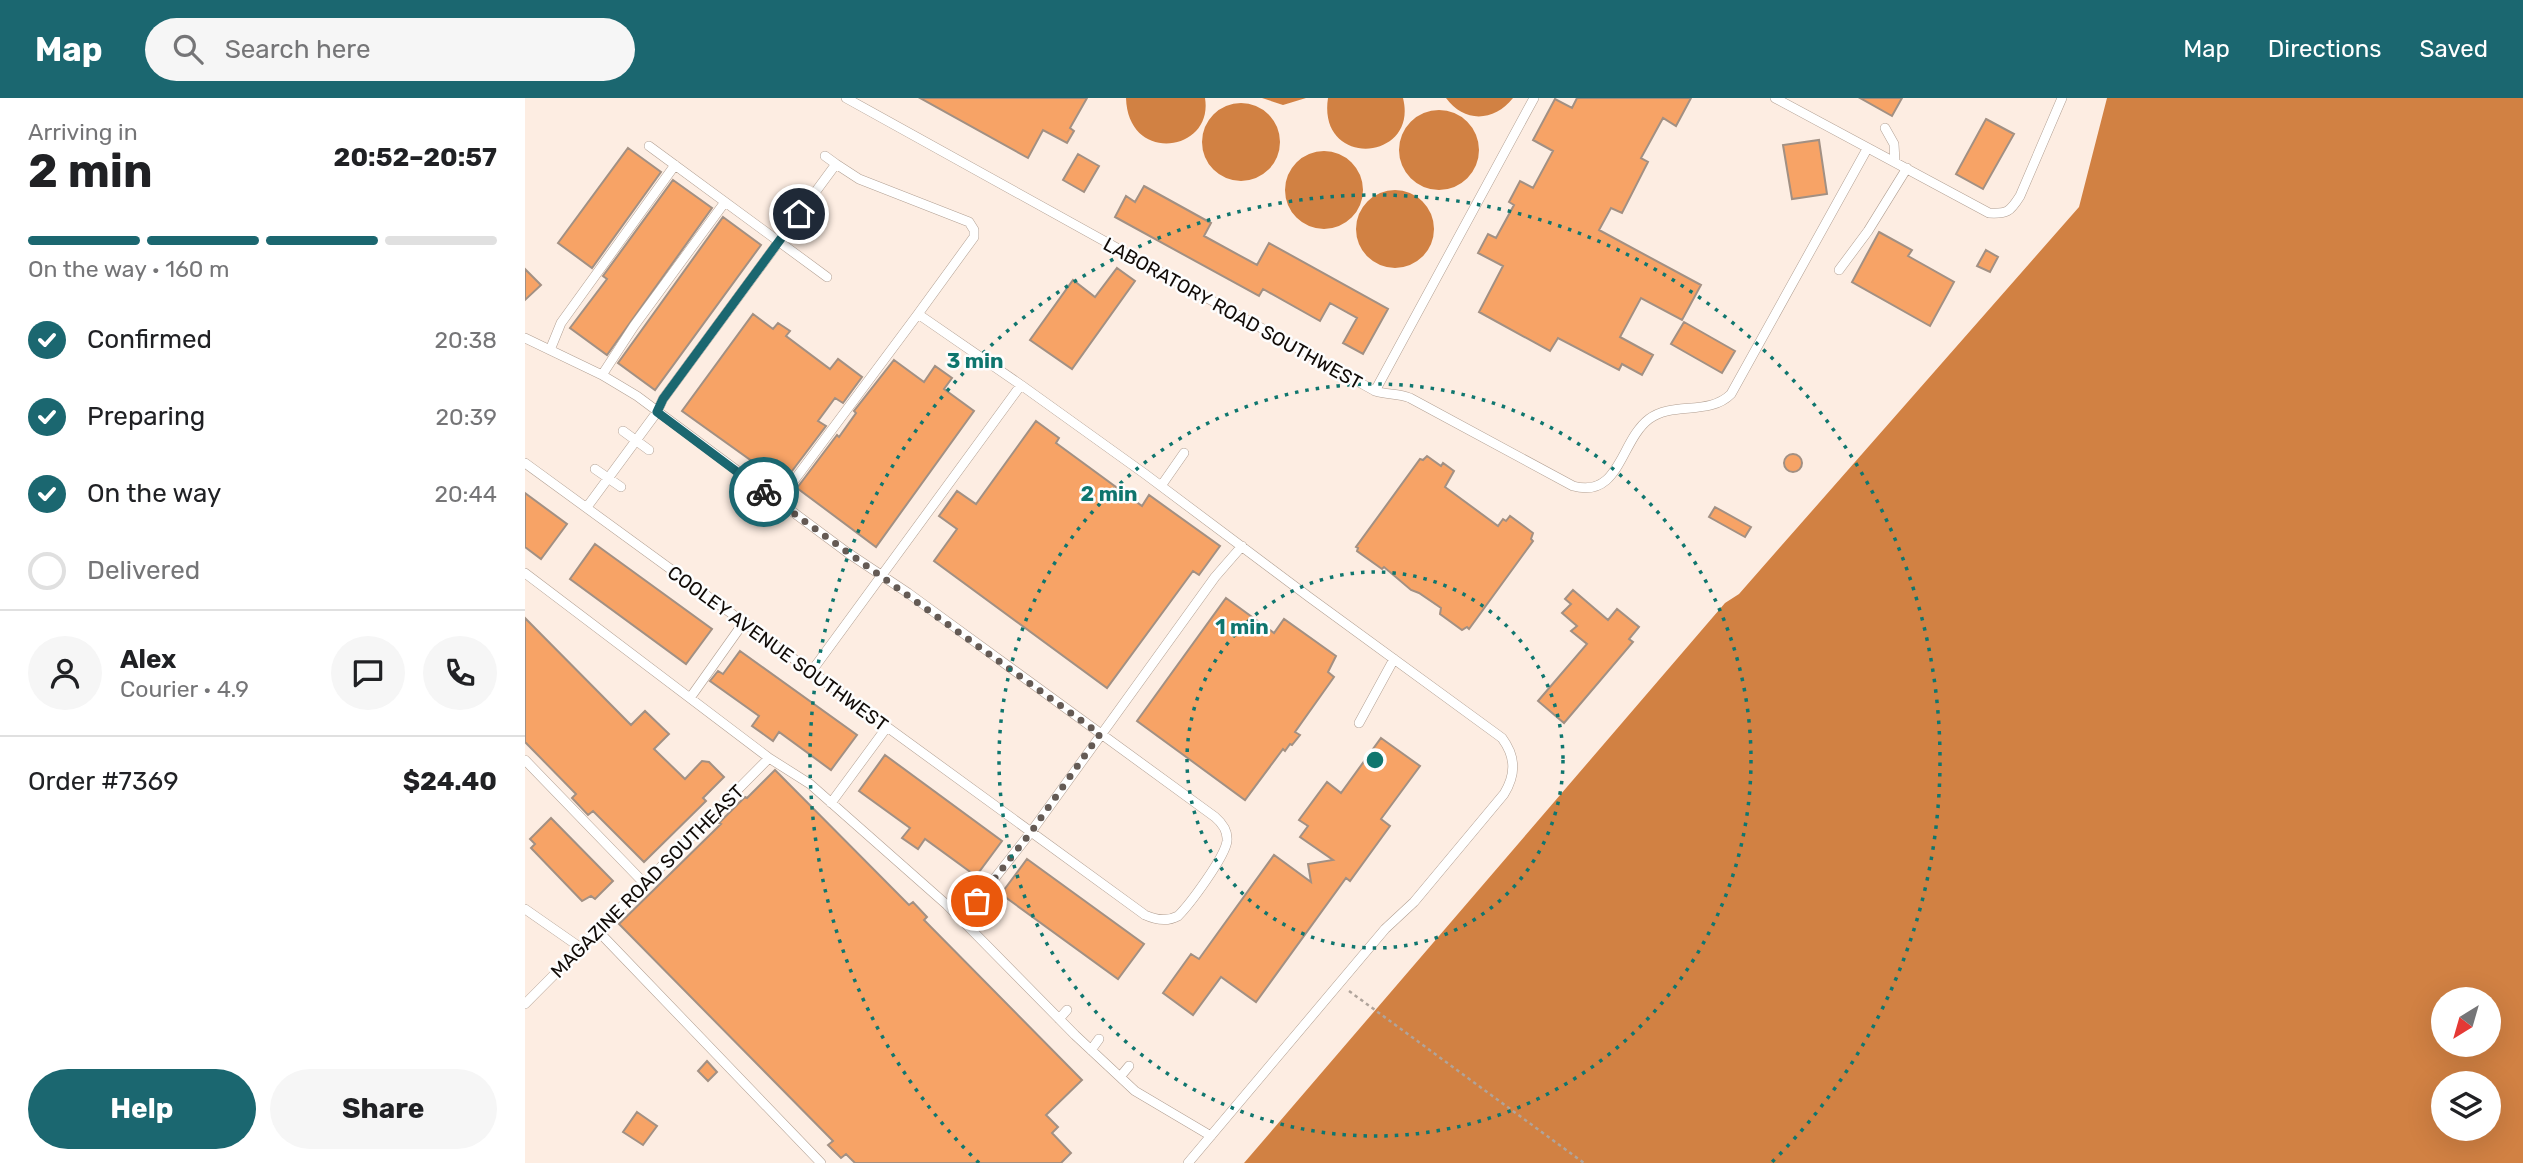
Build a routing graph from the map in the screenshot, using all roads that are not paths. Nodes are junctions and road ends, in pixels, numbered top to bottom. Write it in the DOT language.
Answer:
graph roads {
  1 [pos="846,98"];
  2 [pos="1534,98"];
  3 [pos="1775,98"];
  4 [pos="2062,98"];
  5 [pos="1885,128"];
  6 [pos="649,146"];
  7 [pos="1867,149"];
  8 [pos="825,156"];
  9 [pos="1895,162"];
  10 [pos="836,164"];
  11 [pos="675,165"];
  12 [pos="1907,168"];
  13 [pos="725,202"];
  14 [pos="778,241"];
  15 [pos="1839,270"];
  16 [pos="827,277"];
  17 [pos="918,314"];
  18 [pos="525,338"];
  19 [pos="550,350"];
  20 [pos="602,375"];
  21 [pos="1020,385"];
  22 [pos="1375,391"];
  23 [pos="657,412"];
  24 [pos="623,431"];
  25 [pos="636,440"];
  26 [pos="649,450"];
  27 [pos="1184,453"];
  28 [pos="525,463"];
  29 [pos="595,469"];
  30 [pos="608,478"];
  31 [pos="1161,486"];
  32 [pos="621,487"];
  33 [pos="778,502"];
  34 [pos="587,508"];
  35 [pos="1242,546"];
  36 [pos="525,573"];
  37 [pos="881,576"];
  38 [pos="744,622"];
  39 [pos="1394,659"];
  40 [pos="811,672"];
  41 [pos="690,698"];
  42 [pos="1359,723"];
  43 [pos="887,727"];
  44 [pos="1100,734"];
  45 [pos="769,758"];
  46 [pos="525,760"];
  47 [pos="831,803"];
  48 [pos="1031,832"];
  49 [pos="645,884"];
  50 [pos="984,906"];
  51 [pos="525,909"];
  52 [pos="964,922"];
  53 [pos="598,931"];
  54 [pos="581,948"];
  55 [pos="525,1004"];
  56 [pos="1067,1010"];
  57 [pos="1059,1019"];
  58 [pos="1099,1039"];
  59 [pos="1091,1050"];
  60 [pos="1129,1066"];
  61 [pos="1120,1077"];
  62 [pos="1211,1136"];
  63 [pos="821,1163"];
  64 [pos="1188,1163"];
  1 -- 22 [label="lane, LABORATORY ROAD SOUTHWEST"];
  2 -- 22 [label="lane"];
  3 -- 7 [label="lane"];
  4 -- 12 [label="lane"];
  5 -- 9 [label="lane"];
  6 -- 11 [label="lane"];
  7 -- 9 [label="lane"];
  7 -- 22 [label="lane, LABORATORY ROAD SOUTHWEST"];
  8 -- 10 [label="lane"];
  9 -- 12 [label="lane"];
  10 -- 14 [label="lane"];
  10 -- 17 [label="lane"];
  11 -- 13 [label="lane"];
  11 -- 19 [label="lane"];
  12 -- 15 [label="lane"];
  13 -- 14 [label="lane"];
  13 -- 20 [label="lane"];
  14 -- 16 [label="lane"];
  14 -- 23 [label="lane"];
  17 -- 21 [label="lane"];
  17 -- 33 [label="lane"];
  18 -- 19 [label="lane, COOLEY AVENUE SOUTHWEST"];
  19 -- 20 [label="lane, COOLEY AVENUE SOUTHWEST"];
  20 -- 23 [label="lane, COOLEY AVENUE SOUTHWEST"];
  21 -- 31 [label="lane"];
  21 -- 37 [label="lane"];
  23 -- 25 [label="lane"];
  23 -- 33 [label="lane, COOLEY AVENUE SOUTHWEST"];
  24 -- 25 [label="lane"];
  25 -- 26 [label="lane"];
  25 -- 30 [label="lane"];
  27 -- 31 [label="lane"];
  28 -- 34 [label="lane, COOLEY AVENUE SOUTHWEST"];
  29 -- 30 [label="lane"];
  30 -- 32 [label="lane"];
  30 -- 34 [label="lane"];
  31 -- 35 [label="lane"];
  33 -- 37 [label="lane, COOLEY AVENUE SOUTHWEST"];
  34 -- 38 [label="lane, COOLEY AVENUE SOUTHWEST"];
  35 -- 39 [label="lane"];
  35 -- 44 [label="lane"];
  36 -- 41 [label="lane"];
  37 -- 40 [label="lane"];
  37 -- 44 [label="lane, COOLEY AVENUE SOUTHWEST"];
  38 -- 40 [label="lane, COOLEY AVENUE SOUTHWEST"];
  38 -- 41 [label="lane"];
  39 -- 42 [label="lane"];
  39 -- 62 [label="lane"];
  40 -- 43 [label="lane, COOLEY AVENUE SOUTHWEST"];
  41 -- 45 [label="lane"];
  43 -- 47 [label="lane"];
  43 -- 48 [label="lane, COOLEY AVENUE SOUTHWEST"];
  44 -- 48 [label="lane"];
  44 -- 48 [label="lane, COOLEY AVENUE SOUTHWEST"];
  45 -- 47 [label="lane"];
  45 -- 49 [label="lane, MAGAZINE ROAD SOUTHEAST"];
  46 -- 49 [label="lane"];
  47 -- 52 [label="lane"];
  48 -- 52 [label="lane"];
  49 -- 53 [label="lane, MAGAZINE ROAD SOUTHEAST"];
  50 -- 52 [label="lane"];
  51 -- 54 [label="lane"];
  52 -- 57 [label="lane"];
  53 -- 54 [label="lane, MAGAZINE ROAD SOUTHEAST"];
  53 -- 63 [label="lane"];
  54 -- 55 [label="lane, MAGAZINE ROAD SOUTHEAST"];
  56 -- 57 [label="lane"];
  57 -- 59 [label="lane"];
  58 -- 59 [label="lane"];
  59 -- 61 [label="lane"];
  60 -- 61 [label="lane"];
  61 -- 62 [label="lane"];
  62 -- 64 [label="lane"];
}
